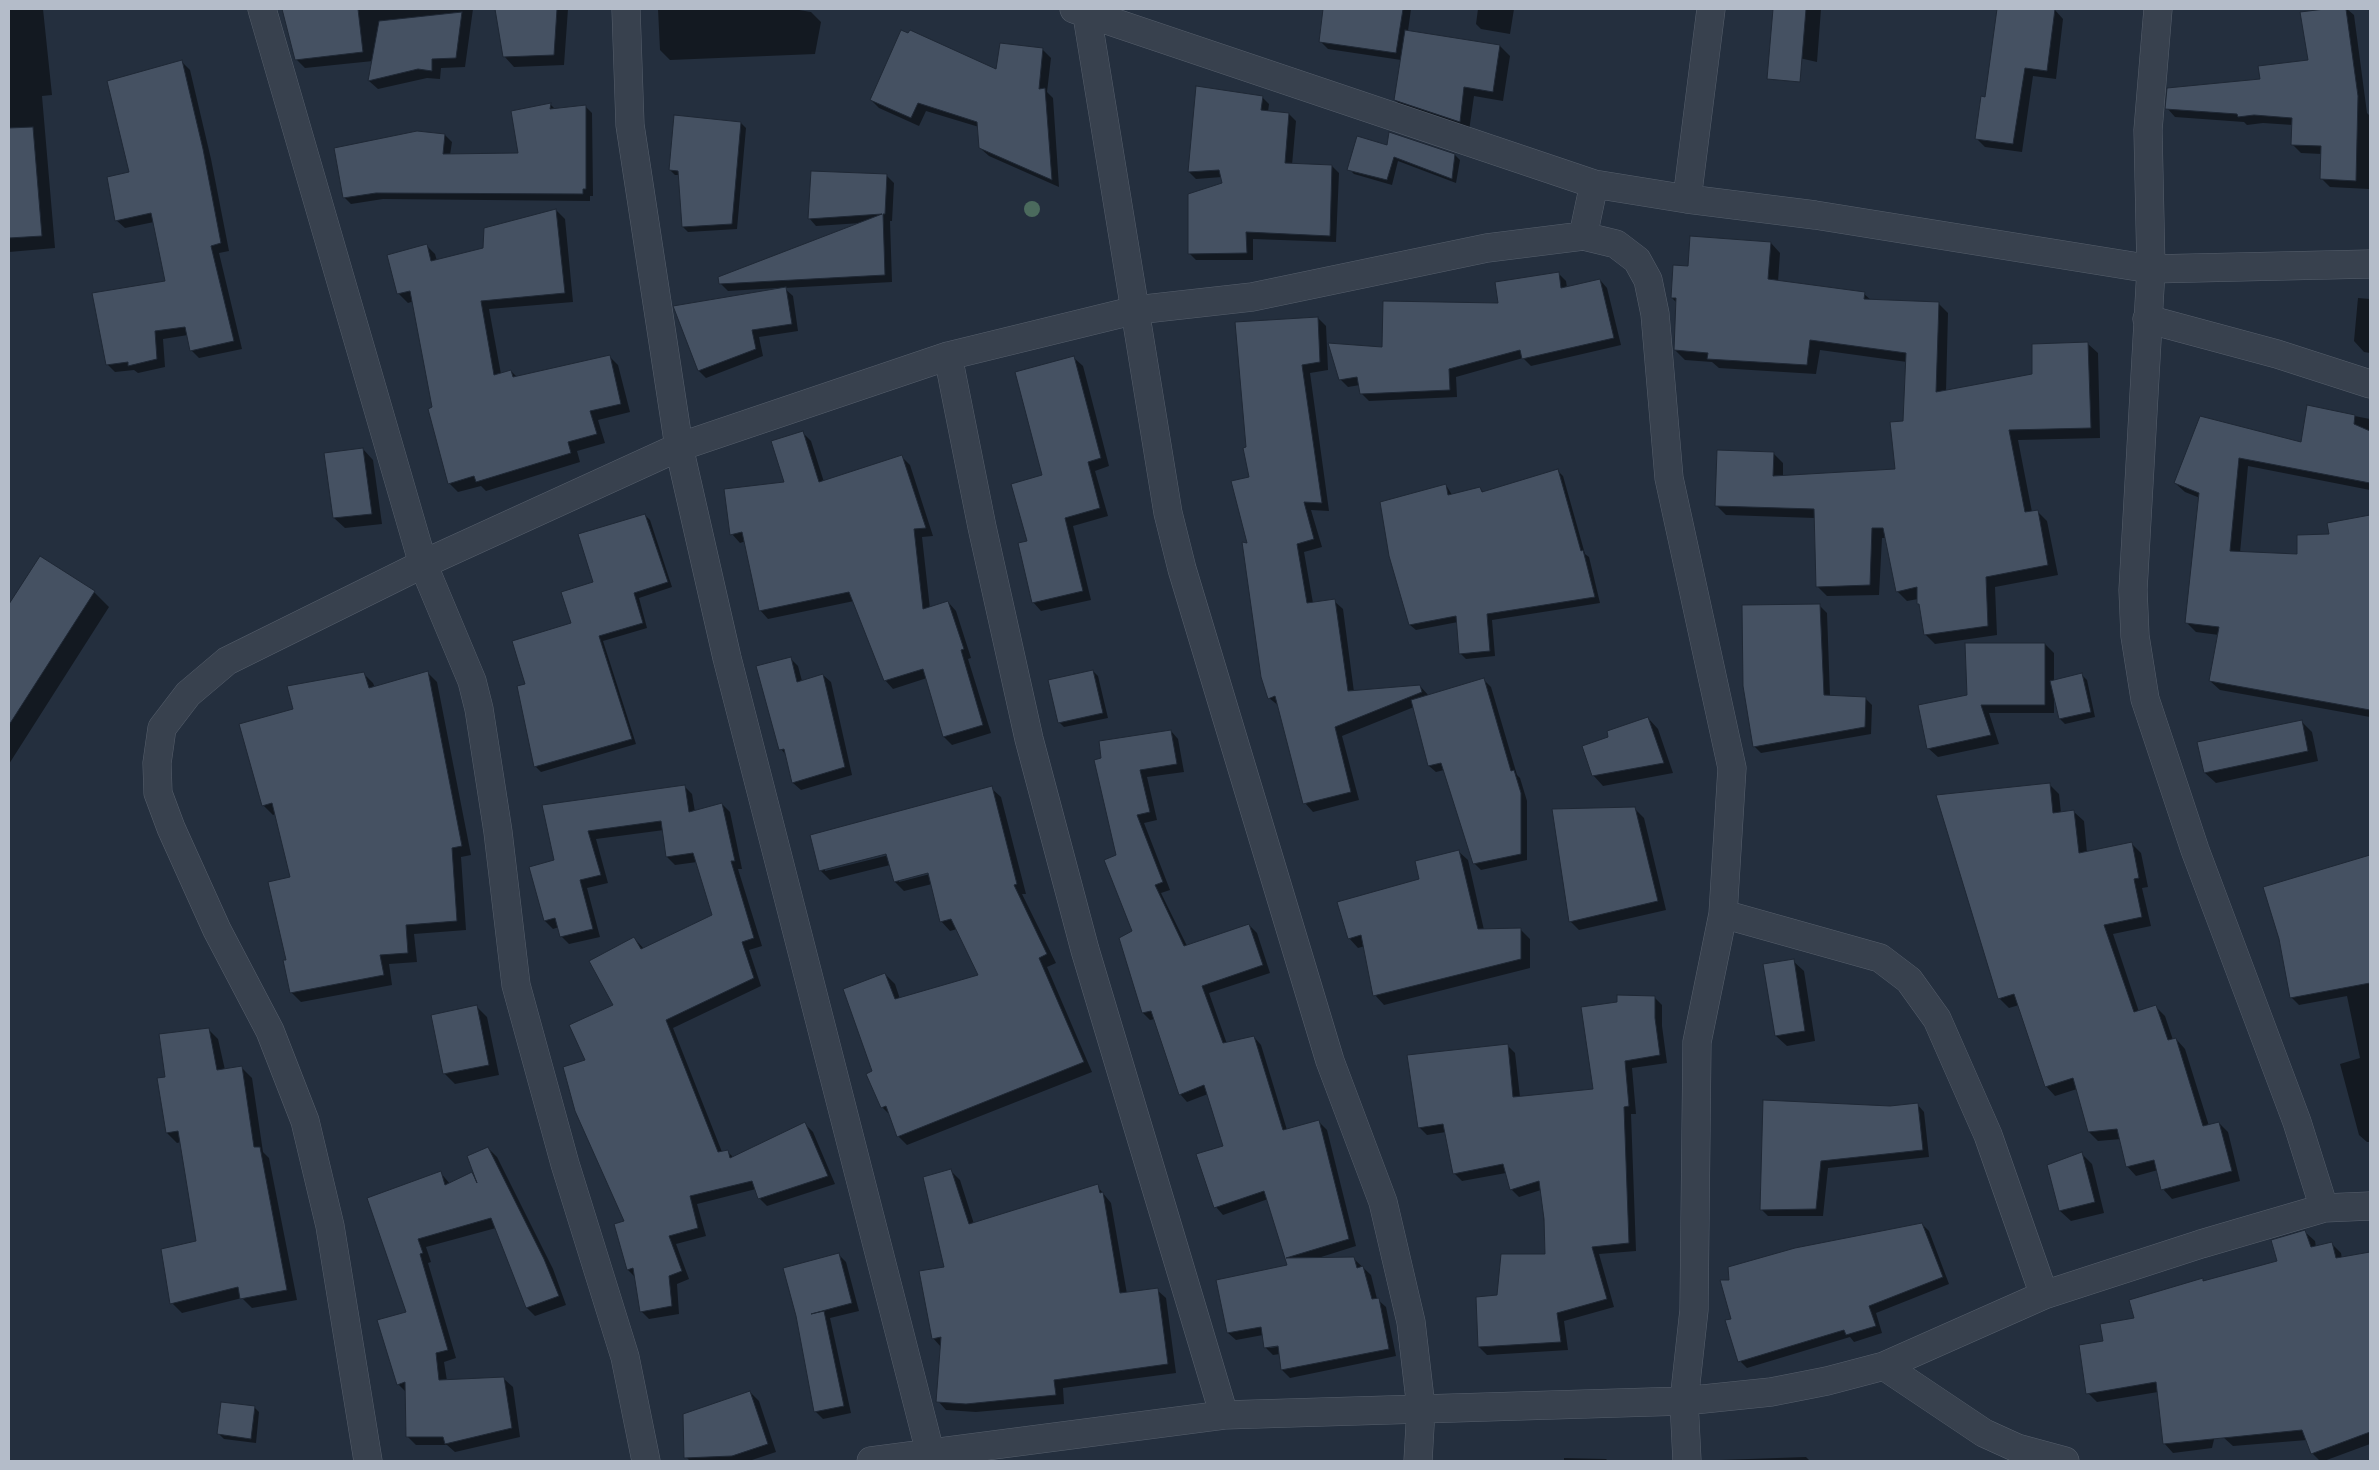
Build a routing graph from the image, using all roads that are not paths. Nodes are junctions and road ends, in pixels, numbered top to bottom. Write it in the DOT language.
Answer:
graph roads {
  1 [pos="262,9"];
  2 [pos="626,9"];
  3 [pos="1710,9"];
  4 [pos="2158,9"];
  5 [pos="1082,10"];
  6 [pos="1594,184"];
  7 [pos="1687,200"];
  8 [pos="1582,236"];
  9 [pos="2370,264"];
  10 [pos="2151,269"];
  11 [pos="1136,310"];
  12 [pos="2147,319"];
  13 [pos="948,356"];
  14 [pos="2370,384"];
  15 [pos="679,447"];
  16 [pos="423,564"];
  17 [pos="1723,914"];
  18 [pos="2370,1206"];
  19 [pos="2324,1208"];
  20 [pos="2044,1295"];
  21 [pos="1884,1366"];
  22 [pos="1684,1401"];
  23 [pos="1421,1408"];
  24 [pos="1224,1415"];
  25 [pos="930,1452"];
  26 [pos="368,1461"];
  27 [pos="646,1461"];
  28 [pos="871,1461"];
  29 [pos="1418,1461"];
  30 [pos="1687,1461"];
  31 [pos="2065,1461"];
  1 -- 16 [label="street"];
  2 -- 15 [label="street"];
  3 -- 7 [label="street"];
  4 -- 10 [label="street"];
  5 -- 6 [label="street"];
  5 -- 11 [label="street"];
  6 -- 7 [label="street"];
  6 -- 8 [label="street"];
  7 -- 10 [label="street"];
  8 -- 11 [label="street"];
  8 -- 17 [label="street"];
  9 -- 10 [label="street"];
  10 -- 12 [label="street"];
  11 -- 13 [label="street"];
  11 -- 23 [label="street"];
  12 -- 14 [label="street"];
  12 -- 19 [label="street"];
  13 -- 15 [label="street"];
  13 -- 24 [label="street"];
  15 -- 16 [label="street"];
  15 -- 25 [label="street"];
  16 -- 26 [label="street"];
  16 -- 27 [label="street"];
  17 -- 20 [label="street"];
  17 -- 22 [label="street"];
  18 -- 19 [label="street"];
  19 -- 20 [label="street"];
  20 -- 21 [label="street"];
  21 -- 22 [label="street"];
  21 -- 31 [label="street"];
  22 -- 23 [label="street"];
  22 -- 30 [label="street"];
  23 -- 24 [label="street"];
  23 -- 29 [label="street"];
  24 -- 25 [label="street"];
  25 -- 28 [label="street"];
}
